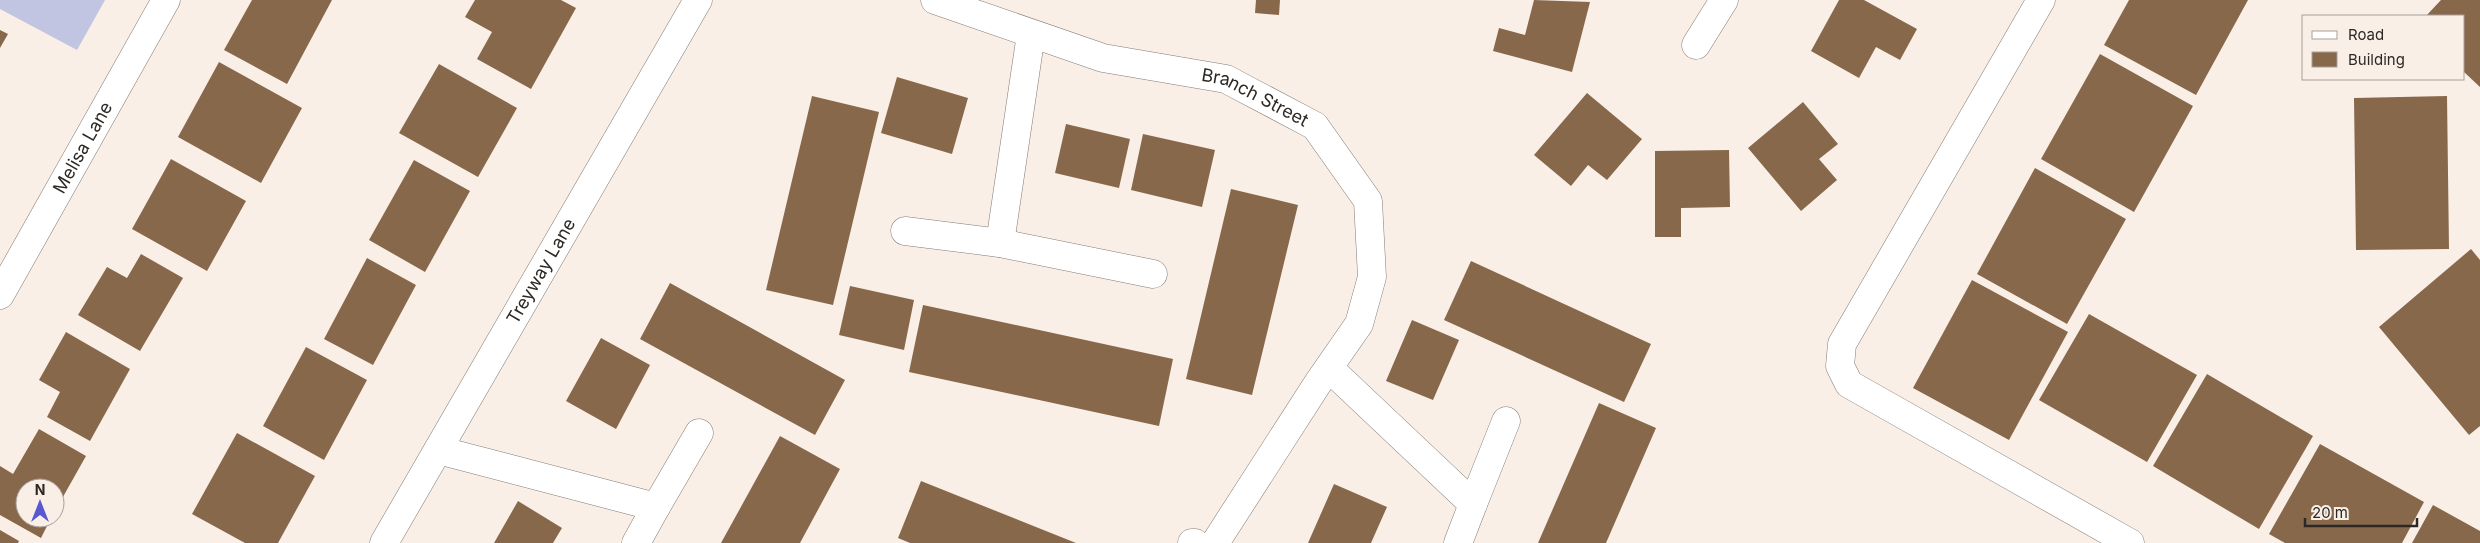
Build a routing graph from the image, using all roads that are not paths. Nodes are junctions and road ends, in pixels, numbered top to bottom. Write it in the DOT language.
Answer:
graph roads {
  1 [pos="166,0"];
  2 [pos="698,0"];
  3 [pos="935,0"];
  4 [pos="1724,0"];
  5 [pos="2041,0"];
  6 [pos="1031,34"];
  7 [pos="1696,45"];
  8 [pos="905,231"];
  9 [pos="1000,243"];
  10 [pos="1153,274"];
  11 [pos="0,295"];
  12 [pos="1329,368"];
  13 [pos="1506,420"];
  14 [pos="699,433"];
  15 [pos="438,450"];
  16 [pos="1473,504"];
  17 [pos="656,508"];
  18 [pos="384,543"];
  19 [pos="636,543"];
  20 [pos="1215,543"];
  21 [pos="1458,543"];
  22 [pos="2130,543"];
  1 -- 11 [label="street, Melisa Lane"];
  2 -- 15 [label="street, Treyway Lane"];
  3 -- 6 [label="street, Branch Street"];
  4 -- 7 [label="street"];
  5 -- 22 [label="street"];
  6 -- 9 [label="street"];
  6 -- 12 [label="street, Branch Street"];
  8 -- 9 [label="street"];
  9 -- 10 [label="street"];
  12 -- 16 [label="street"];
  12 -- 20 [label="street, Branch Street"];
  13 -- 16 [label="street"];
  14 -- 17 [label="street"];
  15 -- 17 [label="street"];
  15 -- 18 [label="street, Treyway Lane"];
  16 -- 21 [label="street"];
  17 -- 19 [label="street"];
}
